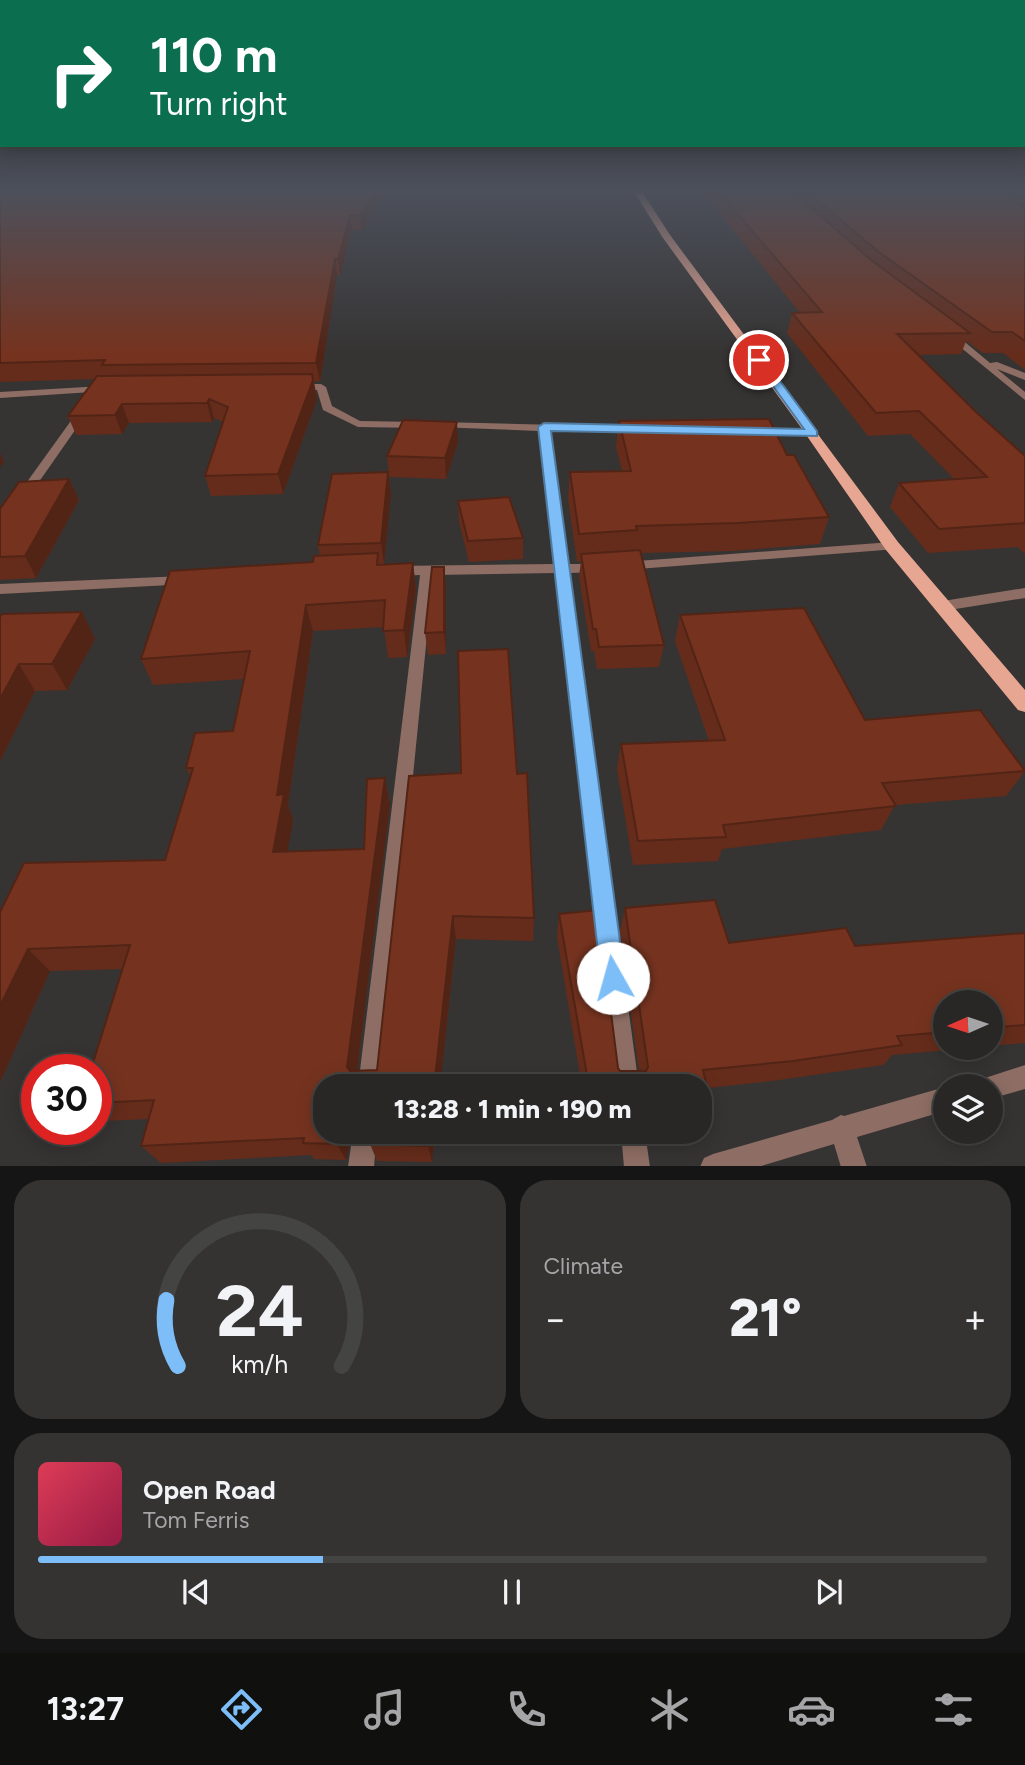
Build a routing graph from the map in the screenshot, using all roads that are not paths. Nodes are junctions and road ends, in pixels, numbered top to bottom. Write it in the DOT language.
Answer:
graph roads {
  1 [pos="672,244"];
  2 [pos="942,329"];
  3 [pos="980,358"];
  4 [pos="1025,377"];
  5 [pos="281,387"];
  6 [pos="0,395"];
  7 [pos="1025,397"];
  8 [pos="544,427"];
  9 [pos="654,430"];
  10 [pos="747,432"];
  11 [pos="813,433"];
  12 [pos="15,507"];
  13 [pos="892,546"];
  14 [pos="427,570"];
  15 [pos="561,570"];
  16 [pos="386,572"];
  17 [pos="193,580"];
  18 [pos="0,589"];
  19 [pos="1025,593"];
  20 [pos="943,606"];
  21 [pos="1025,704"];
  22 [pos="371,1074"];
  23 [pos="625,1074"];
  24 [pos="1025,1077"];
  25 [pos="1003,1083"];
  26 [pos="933,1102"];
  27 [pos="841,1127"];
  28 [pos="364,1144"];
  29 [pos="634,1144"];
  30 [pos="361,1166"];
  31 [pos="637,1166"];
  32 [pos="715,1166"];
  33 [pos="854,1166"];
  1 -- 11 [label="main road"];
  2 -- 3 [label="street"];
  3 -- 4 [label="street"];
  3 -- 7 [label="street"];
  5 -- 8 [label="street"];
  6 -- 12 [label="street"];
  8 -- 9 [label="street"];
  8 -- 15 [label="street"];
  10 -- 11 [label="street"];
  11 -- 13 [label="main road"];
  13 -- 15 [label="street"];
  13 -- 20 [label="main road"];
  14 -- 15 [label="street"];
  14 -- 16 [label="street"];
  14 -- 22 [label="street"];
  15 -- 23 [label="street"];
  17 -- 18 [label="street"];
  19 -- 20 [label="street"];
  20 -- 21 [label="main road"];
  24 -- 25 [label="street"];
  26 -- 27 [label="street"];
  27 -- 32 [label="street"];
  27 -- 33 [label="street"];
  28 -- 30 [label="street"];
  29 -- 31 [label="street"];
}
